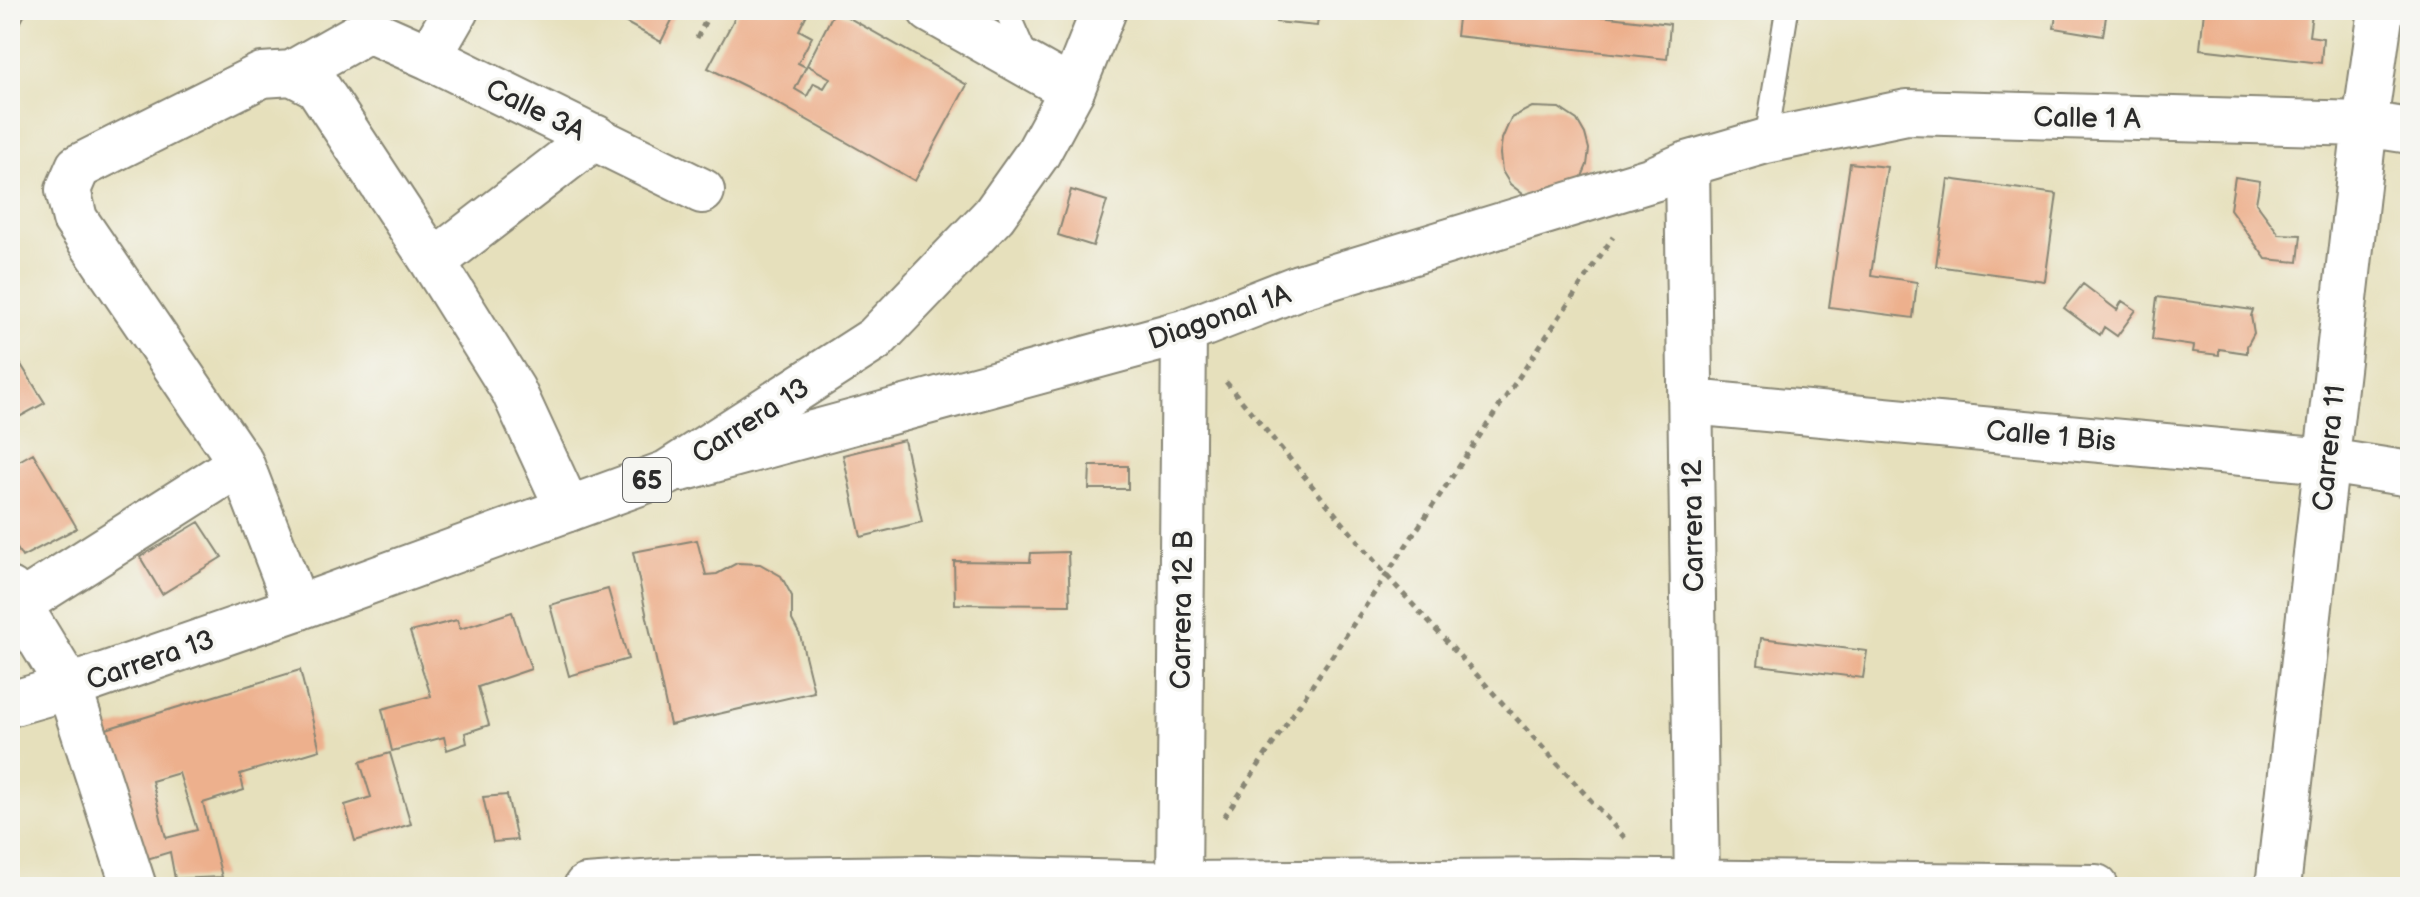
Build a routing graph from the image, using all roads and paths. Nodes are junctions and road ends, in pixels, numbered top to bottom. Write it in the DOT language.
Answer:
graph roads {
  1 [pos="456,10"];
  2 [pos="711,10"];
  3 [pos="930,10"];
  4 [pos="1006,10"];
  5 [pos="1104,10"];
  6 [pos="1787,10"];
  7 [pos="2381,10"];
  8 [pos="697,38"];
  9 [pos="429,57"];
  10 [pos="1030,64"];
  11 [pos="292,73"];
  12 [pos="1072,90"];
  13 [pos="2365,124"];
  14 [pos="2410,131"];
  15 [pos="595,137"];
  16 [pos="1766,141"];
  17 [pos="1687,164"];
  18 [pos="702,191"];
  19 [pos="1617,232"];
  20 [pos="433,262"];
  21 [pos="1184,332"];
  22 [pos="1224,381"];
  23 [pos="1691,402"];
  24 [pos="2327,461"];
  25 [pos="241,463"];
  26 [pos="667,473"];
  27 [pos="2410,474"];
  28 [pos="568,509"];
  29 [pos="1386,575"];
  30 [pos="13,602"];
  31 [pos="297,608"];
  32 [pos="69,687"];
  33 [pos="10,704"];
  34 [pos="1222,819"];
  35 [pos="928,882"];
  36 [pos="671,884"];
  37 [pos="1687,884"];
  38 [pos="1179,885"];
  39 [pos="134,887"];
  40 [pos="586,887"];
  41 [pos="2096,887"];
  42 [pos="2278,887"];
  1 -- 9 [label="street"];
  2 -- 8 [label="path"];
  3 -- 10 [label="street"];
  4 -- 10 [label="lane"];
  5 -- 12 [label="street, Carrera 13 / 65"];
  6 -- 16 [label="lane"];
  7 -- 13 [label="street, Carrera 11"];
  9 -- 11 [label="street, Calle 3A"];
  9 -- 15 [label="street, Calle 3A"];
  10 -- 12 [label="street"];
  11 -- 20 [label="street"];
  11 -- 25 [label="street"];
  12 -- 26 [label="street, Carrera 13 / 65"];
  13 -- 14 [label="street, Calle 1 A"];
  13 -- 16 [label="street, Calle 1 A"];
  13 -- 24 [label="street, Carrera 11"];
  15 -- 18 [label="street, Calle 3A"];
  15 -- 20 [label="street"];
  16 -- 17 [label="street, Diagonal 1A"];
  17 -- 21 [label="street, Diagonal 1A"];
  17 -- 23 [label="street, Carrera 12"];
  19 -- 29 [label="path"];
  20 -- 28 [label="street"];
  21 -- 26 [label="street, Diagonal 1A"];
  21 -- 38 [label="street, Carrera 12 B"];
  22 -- 29 [label="path"];
  23 -- 24 [label="street, Calle 1 Bis"];
  23 -- 37 [label="street, Carrera 12"];
  24 -- 27 [label="street, Calle 1 Bis"];
  24 -- 42 [label="street, Carrera 11"];
  25 -- 30 [label="street"];
  25 -- 31 [label="street"];
  26 -- 28 [label="street, Carrera 13 / 65"];
  28 -- 31 [label="street, Carrera 13 / 65"];
  29 -- 34 [label="path"];
  29 -- 37 [label="path"];
  30 -- 32 [label="street"];
  31 -- 32 [label="street, Carrera 13 / 65"];
  32 -- 33 [label="street, Carrera 13 / 65"];
  32 -- 39 [label="street"];
  35 -- 36 [label="street"];
  35 -- 38 [label="street"];
  36 -- 40 [label="street"];
  37 -- 38 [label="street"];
  37 -- 41 [label="street"];
}
